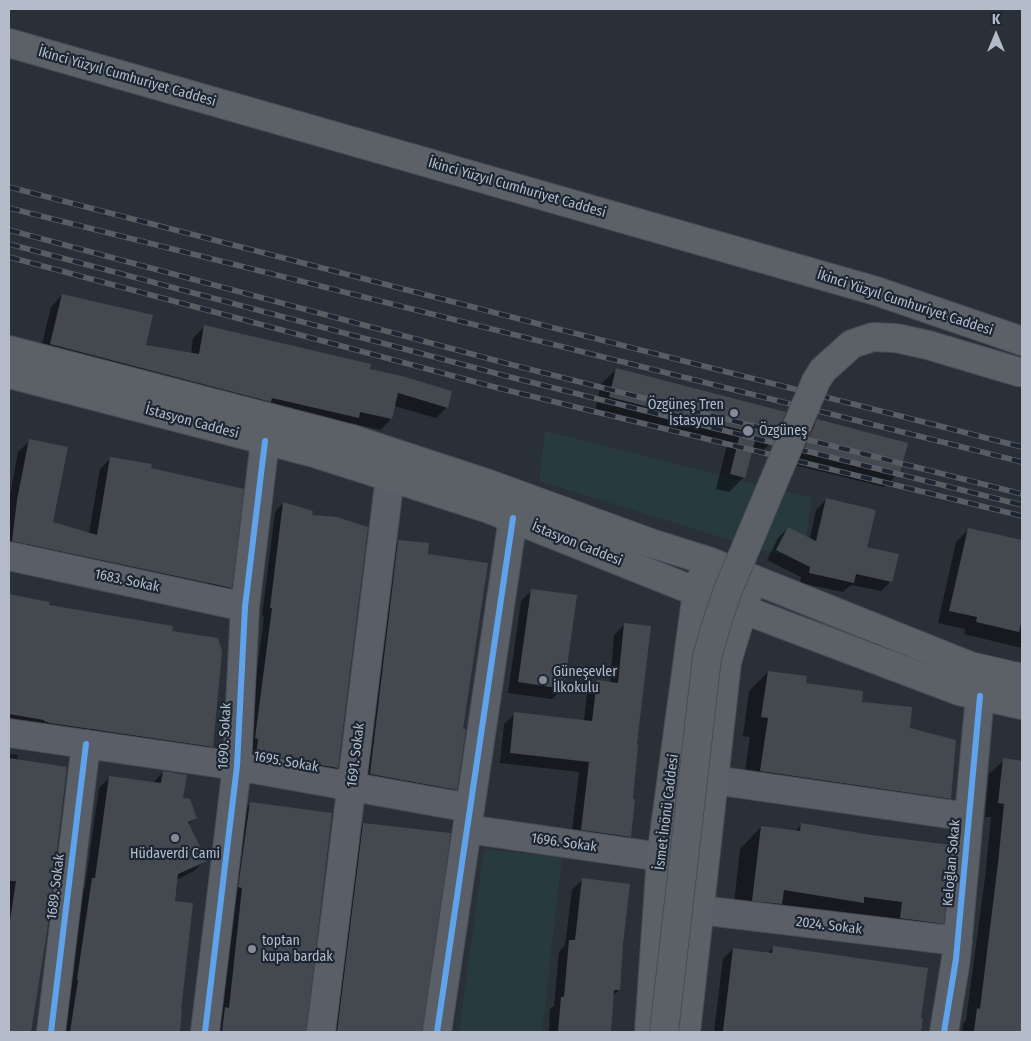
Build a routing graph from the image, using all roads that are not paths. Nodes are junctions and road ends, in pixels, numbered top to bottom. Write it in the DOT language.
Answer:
graph roads {
  1 [pos="9,43"];
  2 [pos="1022,341"];
  3 [pos="9,350"];
  4 [pos="1022,373"];
  5 [pos="9,374"];
  6 [pos="265,441"];
  7 [pos="390,478"];
  8 [pos="513,518"];
  9 [pos="9,556"];
  10 [pos="708,561"];
  11 [pos="752,579"];
  12 [pos="697,592"];
  13 [pos="245,607"];
  14 [pos="741,609"];
  15 [pos="1022,678"];
  16 [pos="980,696"];
  17 [pos="1022,705"];
  18 [pos="9,732"];
  19 [pos="86,744"];
  20 [pos="237,766"];
  21 [pos="714,780"];
  22 [pos="352,787"];
  23 [pos="969,817"];
  24 [pos="468,818"];
  25 [pos="661,857"];
  26 [pos="700,910"];
  27 [pos="958,941"];
  28 [pos="51,1032"];
  29 [pos="205,1032"];
  30 [pos="321,1032"];
  31 [pos="437,1032"];
  32 [pos="649,1032"];
  33 [pos="664,1032"];
  34 [pos="686,1032"];
  35 [pos="944,1032"];
  1 -- 2 [label="main road, İkinci Yüzyıl Cumhuriyet Caddesi"];
  3 -- 10 [label="main road, İstasyon Caddesi"];
  4 -- 33 [label="main road, bridge"];
  5 -- 6 [label="main road, İstasyon Caddesi"];
  6 -- 7 [label="main road, İstasyon Caddesi"];
  6 -- 13 [label="street, 1690. Sokak"];
  7 -- 8 [label="main road, İstasyon Caddesi"];
  7 -- 22 [label="street, 1691. Sokak"];
  8 -- 12 [label="main road, İstasyon Caddesi"];
  8 -- 24 [label="street"];
  9 -- 13 [label="street, 1683. Sokak"];
  10 -- 11 [label="main road, İstasyon Caddesi"];
  10 -- 12 [label="main road, İsmet İnönü Caddesi"];
  11 -- 14 [label="main road"];
  11 -- 15 [label="main road, İstasyon Caddesi"];
  12 -- 14 [label="main road, İstasyon Caddesi"];
  12 -- 25 [label="main road, İsmet İnönü Caddesi"];
  13 -- 20 [label="street, 1690. Sokak"];
  14 -- 16 [label="main road, İstasyon Caddesi"];
  14 -- 21 [label="main road"];
  16 -- 17 [label="main road, İstasyon Caddesi"];
  16 -- 23 [label="street, Keloğlan Sokak"];
  18 -- 19 [label="street, 1695. Sokak"];
  19 -- 20 [label="street, 1695. Sokak"];
  19 -- 28 [label="street, 1689. Sokak"];
  20 -- 22 [label="street, 1695. Sokak"];
  20 -- 29 [label="street, 1690. Sokak"];
  21 -- 23 [label="street"];
  21 -- 26 [label="main road"];
  22 -- 24 [label="street, 1695. Sokak"];
  22 -- 30 [label="street, 1691. Sokak"];
  23 -- 27 [label="street, Keloğlan Sokak"];
  24 -- 25 [label="street, 1696. Sokak"];
  24 -- 31 [label="street"];
  25 -- 32 [label="main road, İsmet İnönü Caddesi"];
  26 -- 27 [label="street, 2024. Sokak"];
  26 -- 34 [label="main road"];
  27 -- 35 [label="street, Keloğlan Sokak"];
}
